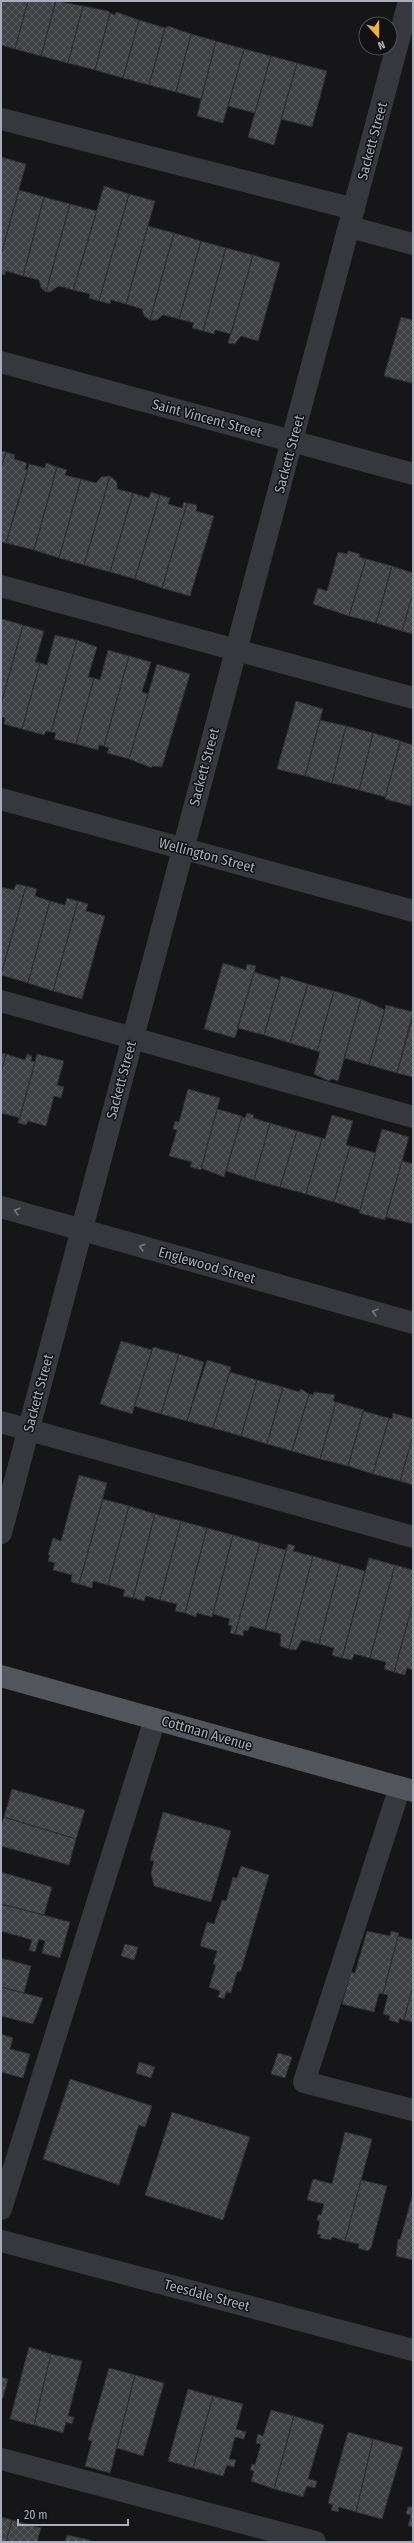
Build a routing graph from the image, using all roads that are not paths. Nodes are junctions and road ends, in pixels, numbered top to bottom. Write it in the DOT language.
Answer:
graph roads {
  1 [pos="408,1"];
  2 [pos="1,119"];
  3 [pos="352,218"];
  4 [pos="413,244"];
  5 [pos="1,362"];
  6 [pos="292,441"];
  7 [pos="413,474"];
  8 [pos="1,586"];
  9 [pos="236,649"];
  10 [pos="413,698"];
  11 [pos="1,799"];
  12 [pos="182,849"];
  13 [pos="413,912"];
  14 [pos="1,1001"];
  15 [pos="132,1037"];
  16 [pos="413,1117"];
  17 [pos="1,1207"];
  18 [pos="82,1230"];
  19 [pos="413,1323"];
  20 [pos="1,1422"];
  21 [pos="28,1430"];
  22 [pos="1,1533"];
  23 [pos="413,1537"];
  24 [pos="1,1676"];
  25 [pos="155,1719"];
  26 [pos="407,1789"];
  27 [pos="413,2110"];
  28 [pos="1,2209"];
  29 [pos="1,2241"];
  30 [pos="413,2350"];
  31 [pos="1,2459"];
  32 [pos="315,2542"];
  1 -- 3 [label="street, Sackett Street"];
  2 -- 3 [label="street"];
  3 -- 4 [label="street"];
  3 -- 6 [label="street, Sackett Street"];
  5 -- 6 [label="street, Saint Vincent Street"];
  6 -- 7 [label="street, Saint Vincent Street"];
  6 -- 9 [label="street, Sackett Street"];
  8 -- 9 [label="street"];
  9 -- 10 [label="street"];
  9 -- 12 [label="street, Sackett Street"];
  11 -- 12 [label="street, Wellington Street"];
  12 -- 13 [label="street, Wellington Street"];
  12 -- 15 [label="street, Sackett Street"];
  14 -- 15 [label="street"];
  15 -- 16 [label="street"];
  15 -- 18 [label="street, Sackett Street"];
  18 -- 17 [label="street, Englewood Street, one-way"];
  19 -- 18 [label="street, Englewood Street, one-way"];
  18 -- 21 [label="street, Sackett Street"];
  20 -- 21 [label="street"];
  21 -- 22 [label="street, Sackett Street"];
  21 -- 23 [label="street"];
  24 -- 25 [label="main road, Cottman Avenue"];
  25 -- 26 [label="main road, Cottman Avenue"];
  25 -- 28 [label="street"];
  26 -- 27 [label="street"];
  29 -- 30 [label="street, Teesdale Street"];
  31 -- 32 [label="street"];
}
